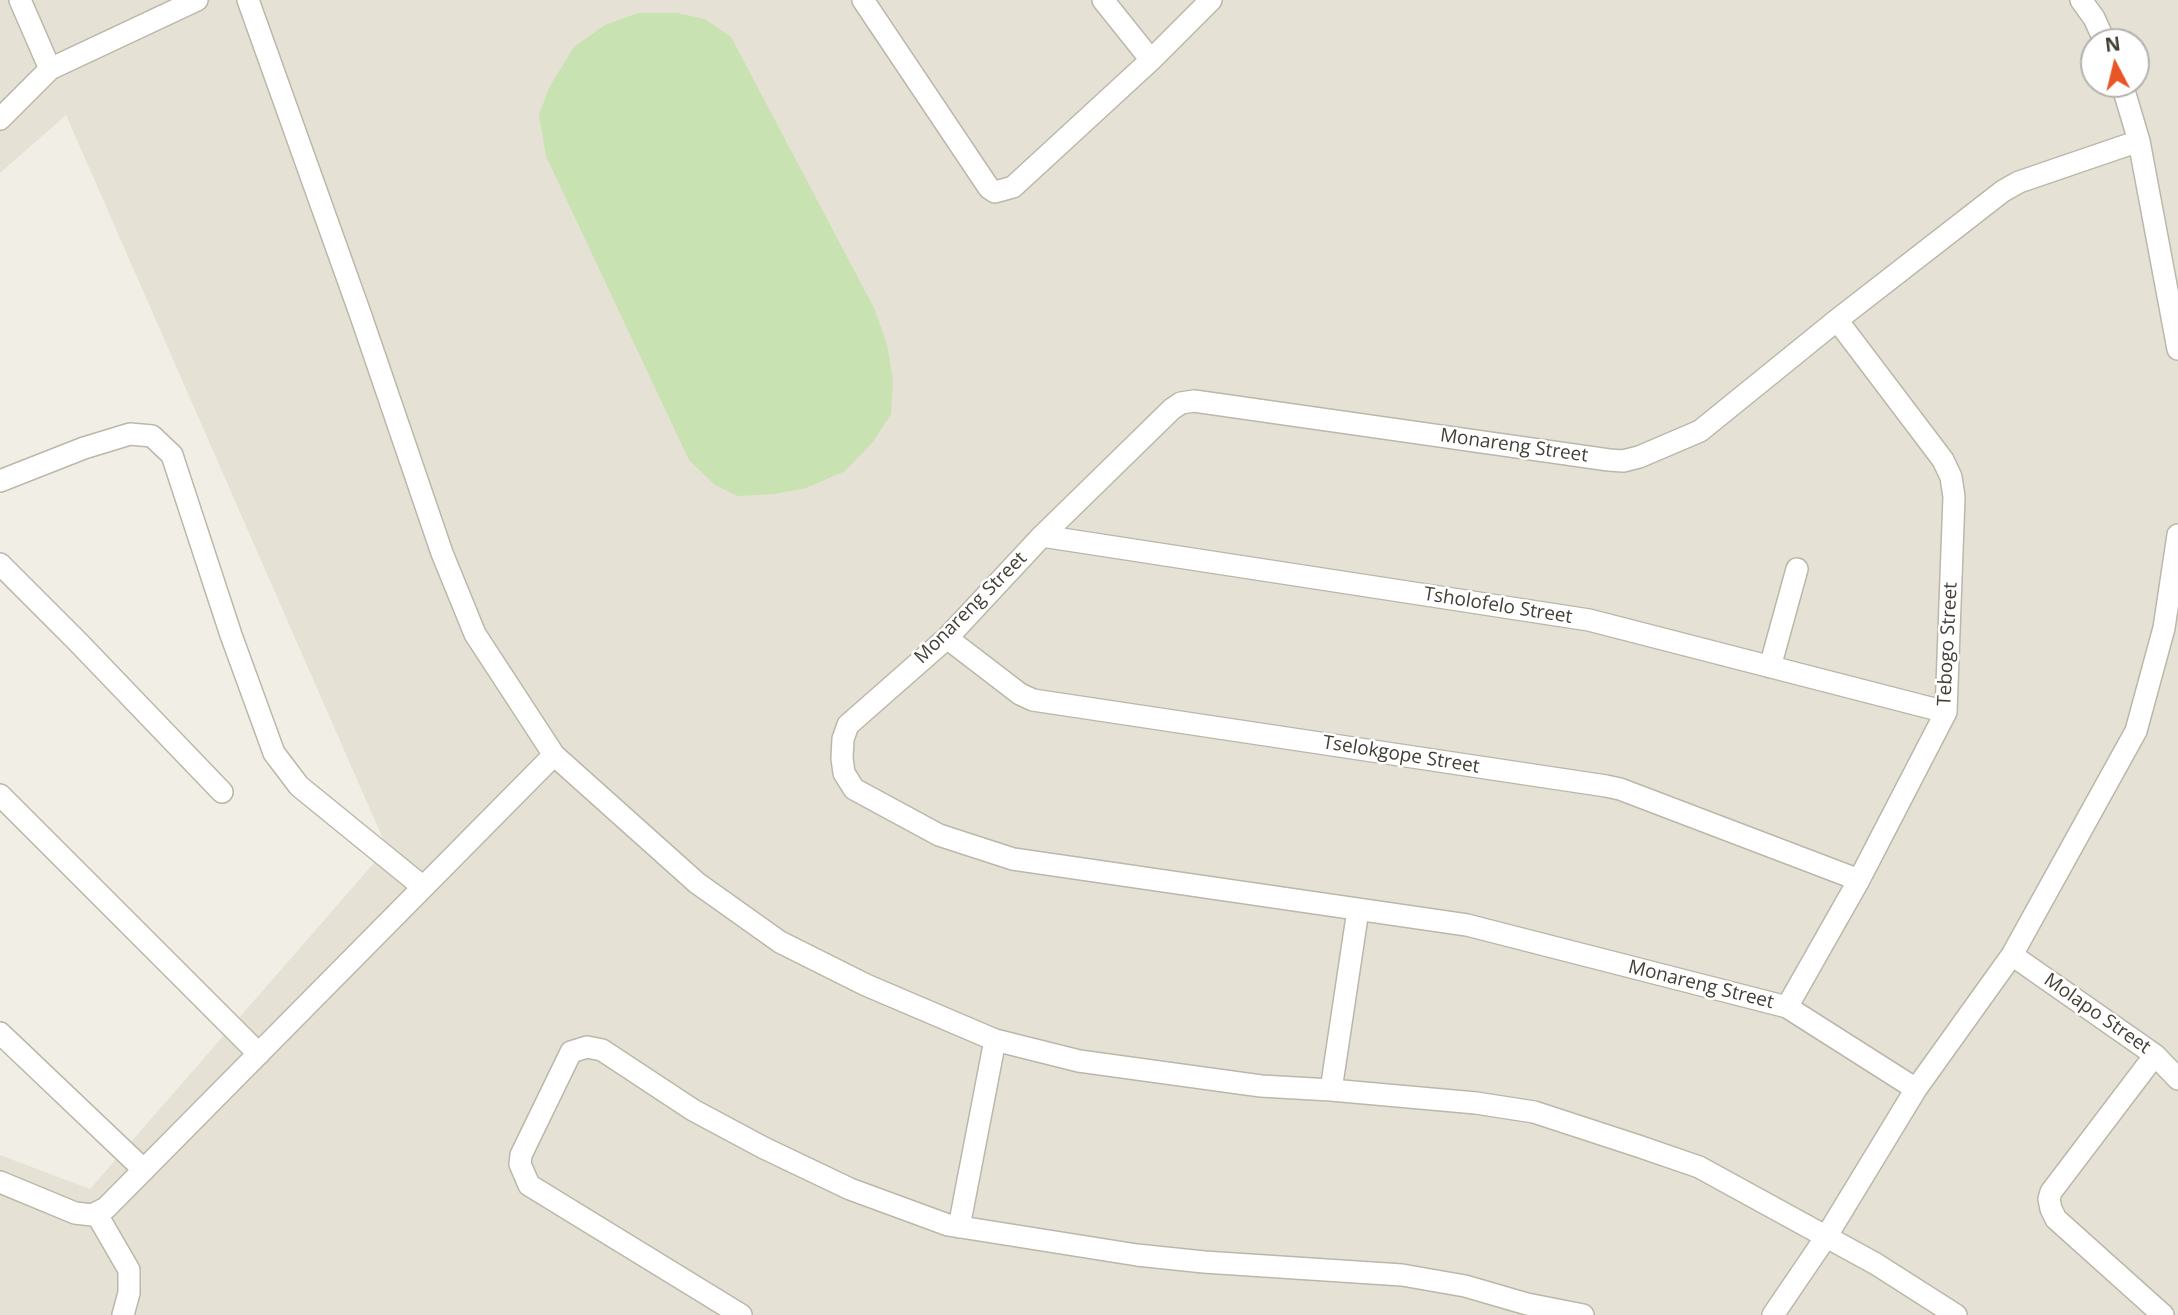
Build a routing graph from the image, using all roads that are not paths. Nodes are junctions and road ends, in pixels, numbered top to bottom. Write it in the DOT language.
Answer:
graph roads {
  1 [pos="20,0"];
  2 [pos="197,0"];
  3 [pos="248,0"];
  4 [pos="863,0"];
  5 [pos="1103,0"];
  6 [pos="1211,0"];
  7 [pos="2081,0"];
  8 [pos="2099,28"];
  9 [pos="1151,60"];
  10 [pos="50,69"];
  11 [pos="2126,98"];
  12 [pos="0,119"];
  13 [pos="2139,141"];
  14 [pos="1837,320"];
  15 [pos="2178,349"];
  16 [pos="0,481"];
  17 [pos="2178,535"];
  18 [pos="1042,536"];
  19 [pos="0,564"];
  20 [pos="1797,569"];
  21 [pos="947,638"];
  22 [pos="1770,667"];
  23 [pos="1946,712"];
  24 [pos="554,755"];
  25 [pos="222,792"];
  26 [pos="0,795"];
  27 [pos="1860,880"];
  28 [pos="423,887"];
  29 [pos="1358,910"];
  30 [pos="2012,955"];
  31 [pos="1787,1007"];
  32 [pos="0,1033"];
  33 [pos="995,1040"];
  34 [pos="259,1054"];
  35 [pos="2155,1055"];
  36 [pos="2178,1079"];
  37 [pos="1916,1089"];
  38 [pos="1331,1090"];
  39 [pos="144,1170"];
  40 [pos="0,1182"];
  41 [pos="96,1213"];
  42 [pos="959,1227"];
  43 [pos="1826,1237"];
  44 [pos="1525,1309"];
  45 [pos="123,1315"];
  46 [pos="741,1315"];
  47 [pos="1583,1315"];
  48 [pos="1773,1315"];
  49 [pos="1956,1315"];
  50 [pos="2163,1315"];
  1 -- 10 [label="street"];
  2 -- 10 [label="street"];
  3 -- 24 [label="street"];
  4 -- 9 [label="street"];
  5 -- 9 [label="street"];
  6 -- 9 [label="street"];
  7 -- 8 [label="street"];
  10 -- 12 [label="street"];
  11 -- 13 [label="street"];
  13 -- 14 [label="street, Monareng Street"];
  13 -- 15 [label="street"];
  14 -- 18 [label="street, Monareng Street"];
  14 -- 23 [label="street, Tebogo Street"];
  16 -- 28 [label="street"];
  17 -- 30 [label="street"];
  18 -- 21 [label="street, Monareng Street"];
  18 -- 22 [label="street, Tsholofelo Street"];
  19 -- 25 [label="street"];
  20 -- 22 [label="street"];
  21 -- 27 [label="street, Tselokgope Street"];
  21 -- 29 [label="street, Monareng Street"];
  22 -- 23 [label="street, Tsholofelo Street"];
  23 -- 27 [label="street, Tebogo Street"];
  24 -- 28 [label="street"];
  24 -- 33 [label="street"];
  26 -- 34 [label="street"];
  27 -- 31 [label="street, Tebogo Street"];
  28 -- 34 [label="street"];
  29 -- 31 [label="street, Monareng Street"];
  29 -- 38 [label="street"];
  30 -- 35 [label="street, Molapo Street"];
  30 -- 37 [label="street"];
  31 -- 37 [label="street, Monareng Street"];
  32 -- 39 [label="street"];
  33 -- 38 [label="street"];
  33 -- 42 [label="street"];
  34 -- 39 [label="street"];
  35 -- 36 [label="street, Molapo Street"];
  35 -- 50 [label="street"];
  37 -- 43 [label="street"];
  38 -- 43 [label="street"];
  39 -- 41 [label="street"];
  40 -- 41 [label="street"];
  41 -- 45 [label="street"];
  42 -- 44 [label="street"];
  42 -- 46 [label="street"];
  43 -- 48 [label="street"];
  43 -- 49 [label="street"];
  44 -- 47 [label="street"];
}
